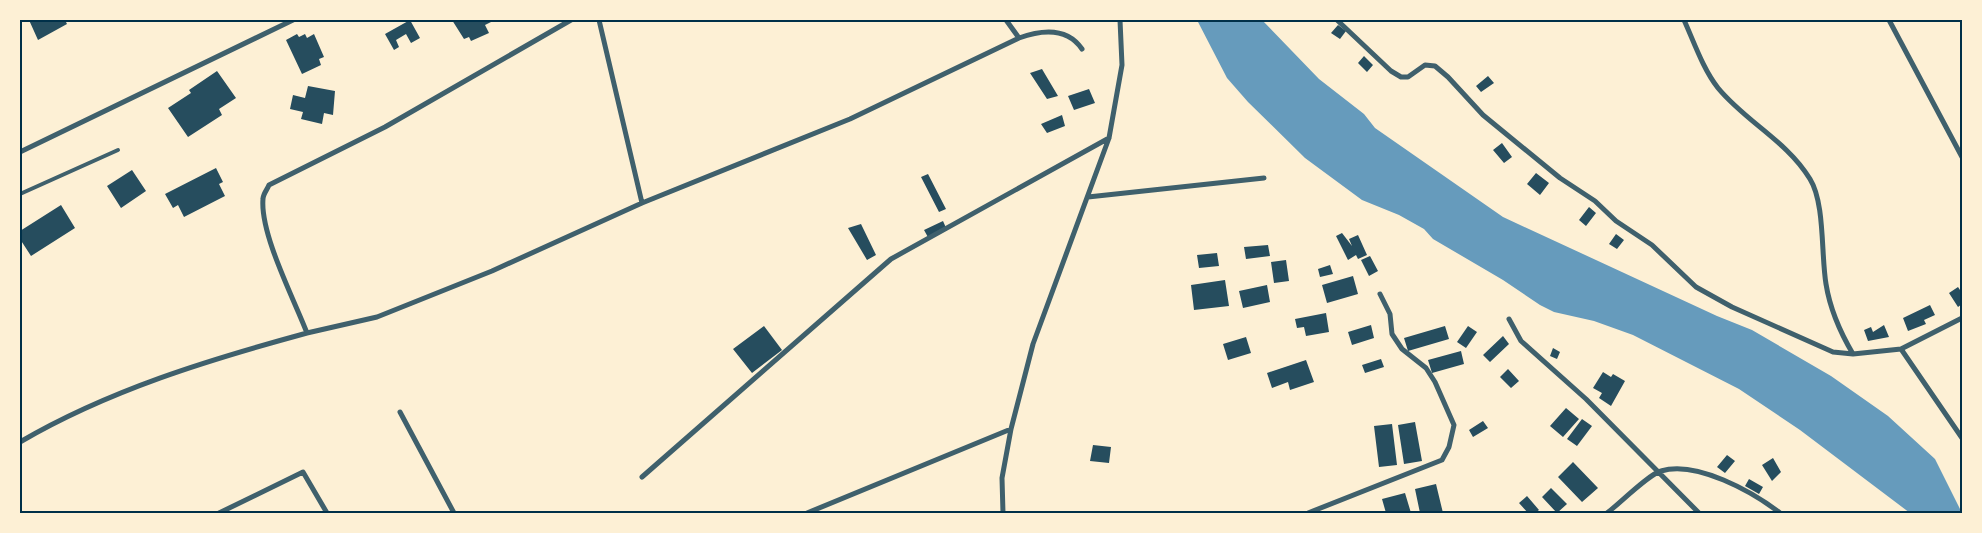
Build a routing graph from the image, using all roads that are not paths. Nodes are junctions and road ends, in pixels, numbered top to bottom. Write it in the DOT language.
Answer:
graph roads {
  1 [pos="293,20"];
  2 [pos="571,20"];
  3 [pos="599,20"];
  4 [pos="1006,20"];
  5 [pos="1120,20"];
  6 [pos="1337,20"];
  7 [pos="1684,20"];
  8 [pos="1888,20"];
  9 [pos="1019,38"];
  10 [pos="1082,49"];
  11 [pos="1109,138"];
  12 [pos="118,150"];
  13 [pos="20,152"];
  14 [pos="1962,157"];
  15 [pos="1264,178"];
  16 [pos="20,194"];
  17 [pos="1088,197"];
  18 [pos="642,203"];
  19 [pos="1380,294"];
  20 [pos="1962,318"];
  21 [pos="1509,320"];
  22 [pos="307,333"];
  23 [pos="1901,349"];
  24 [pos="1853,354"];
  25 [pos="400,412"];
  26 [pos="1011,429"];
  27 [pos="1962,438"];
  28 [pos="20,442"];
  29 [pos="1659,471"];
  30 [pos="642,477"];
  31 [pos="219,513"];
  32 [pos="327,513"];
  33 [pos="454,513"];
  34 [pos="807,513"];
  35 [pos="1003,513"];
  36 [pos="1308,513"];
  37 [pos="1607,513"];
  38 [pos="1699,513"];
  39 [pos="1780,513"];
  1 -- 13 [label="street"];
  2 -- 22 [label="street"];
  3 -- 18 [label="street"];
  4 -- 9 [label="street"];
  5 -- 11 [label="street"];
  6 -- 24 [label="street"];
  7 -- 24 [label="street"];
  8 -- 14 [label="street"];
  9 -- 10 [label="street"];
  9 -- 18 [label="street"];
  11 -- 17 [label="street"];
  11 -- 30 [label="street"];
  12 -- 16 [label="lane"];
  15 -- 17 [label="street"];
  17 -- 26 [label="street"];
  18 -- 22 [label="street"];
  19 -- 36 [label="street"];
  20 -- 23 [label="street"];
  21 -- 29 [label="street"];
  22 -- 28 [label="street"];
  23 -- 24 [label="street"];
  23 -- 27 [label="street"];
  25 -- 33 [label="street"];
  26 -- 34 [label="street"];
  26 -- 35 [label="street"];
  29 -- 37 [label="street"];
  29 -- 38 [label="street"];
  29 -- 39 [label="street"];
  31 -- 32 [label="street"];
}
